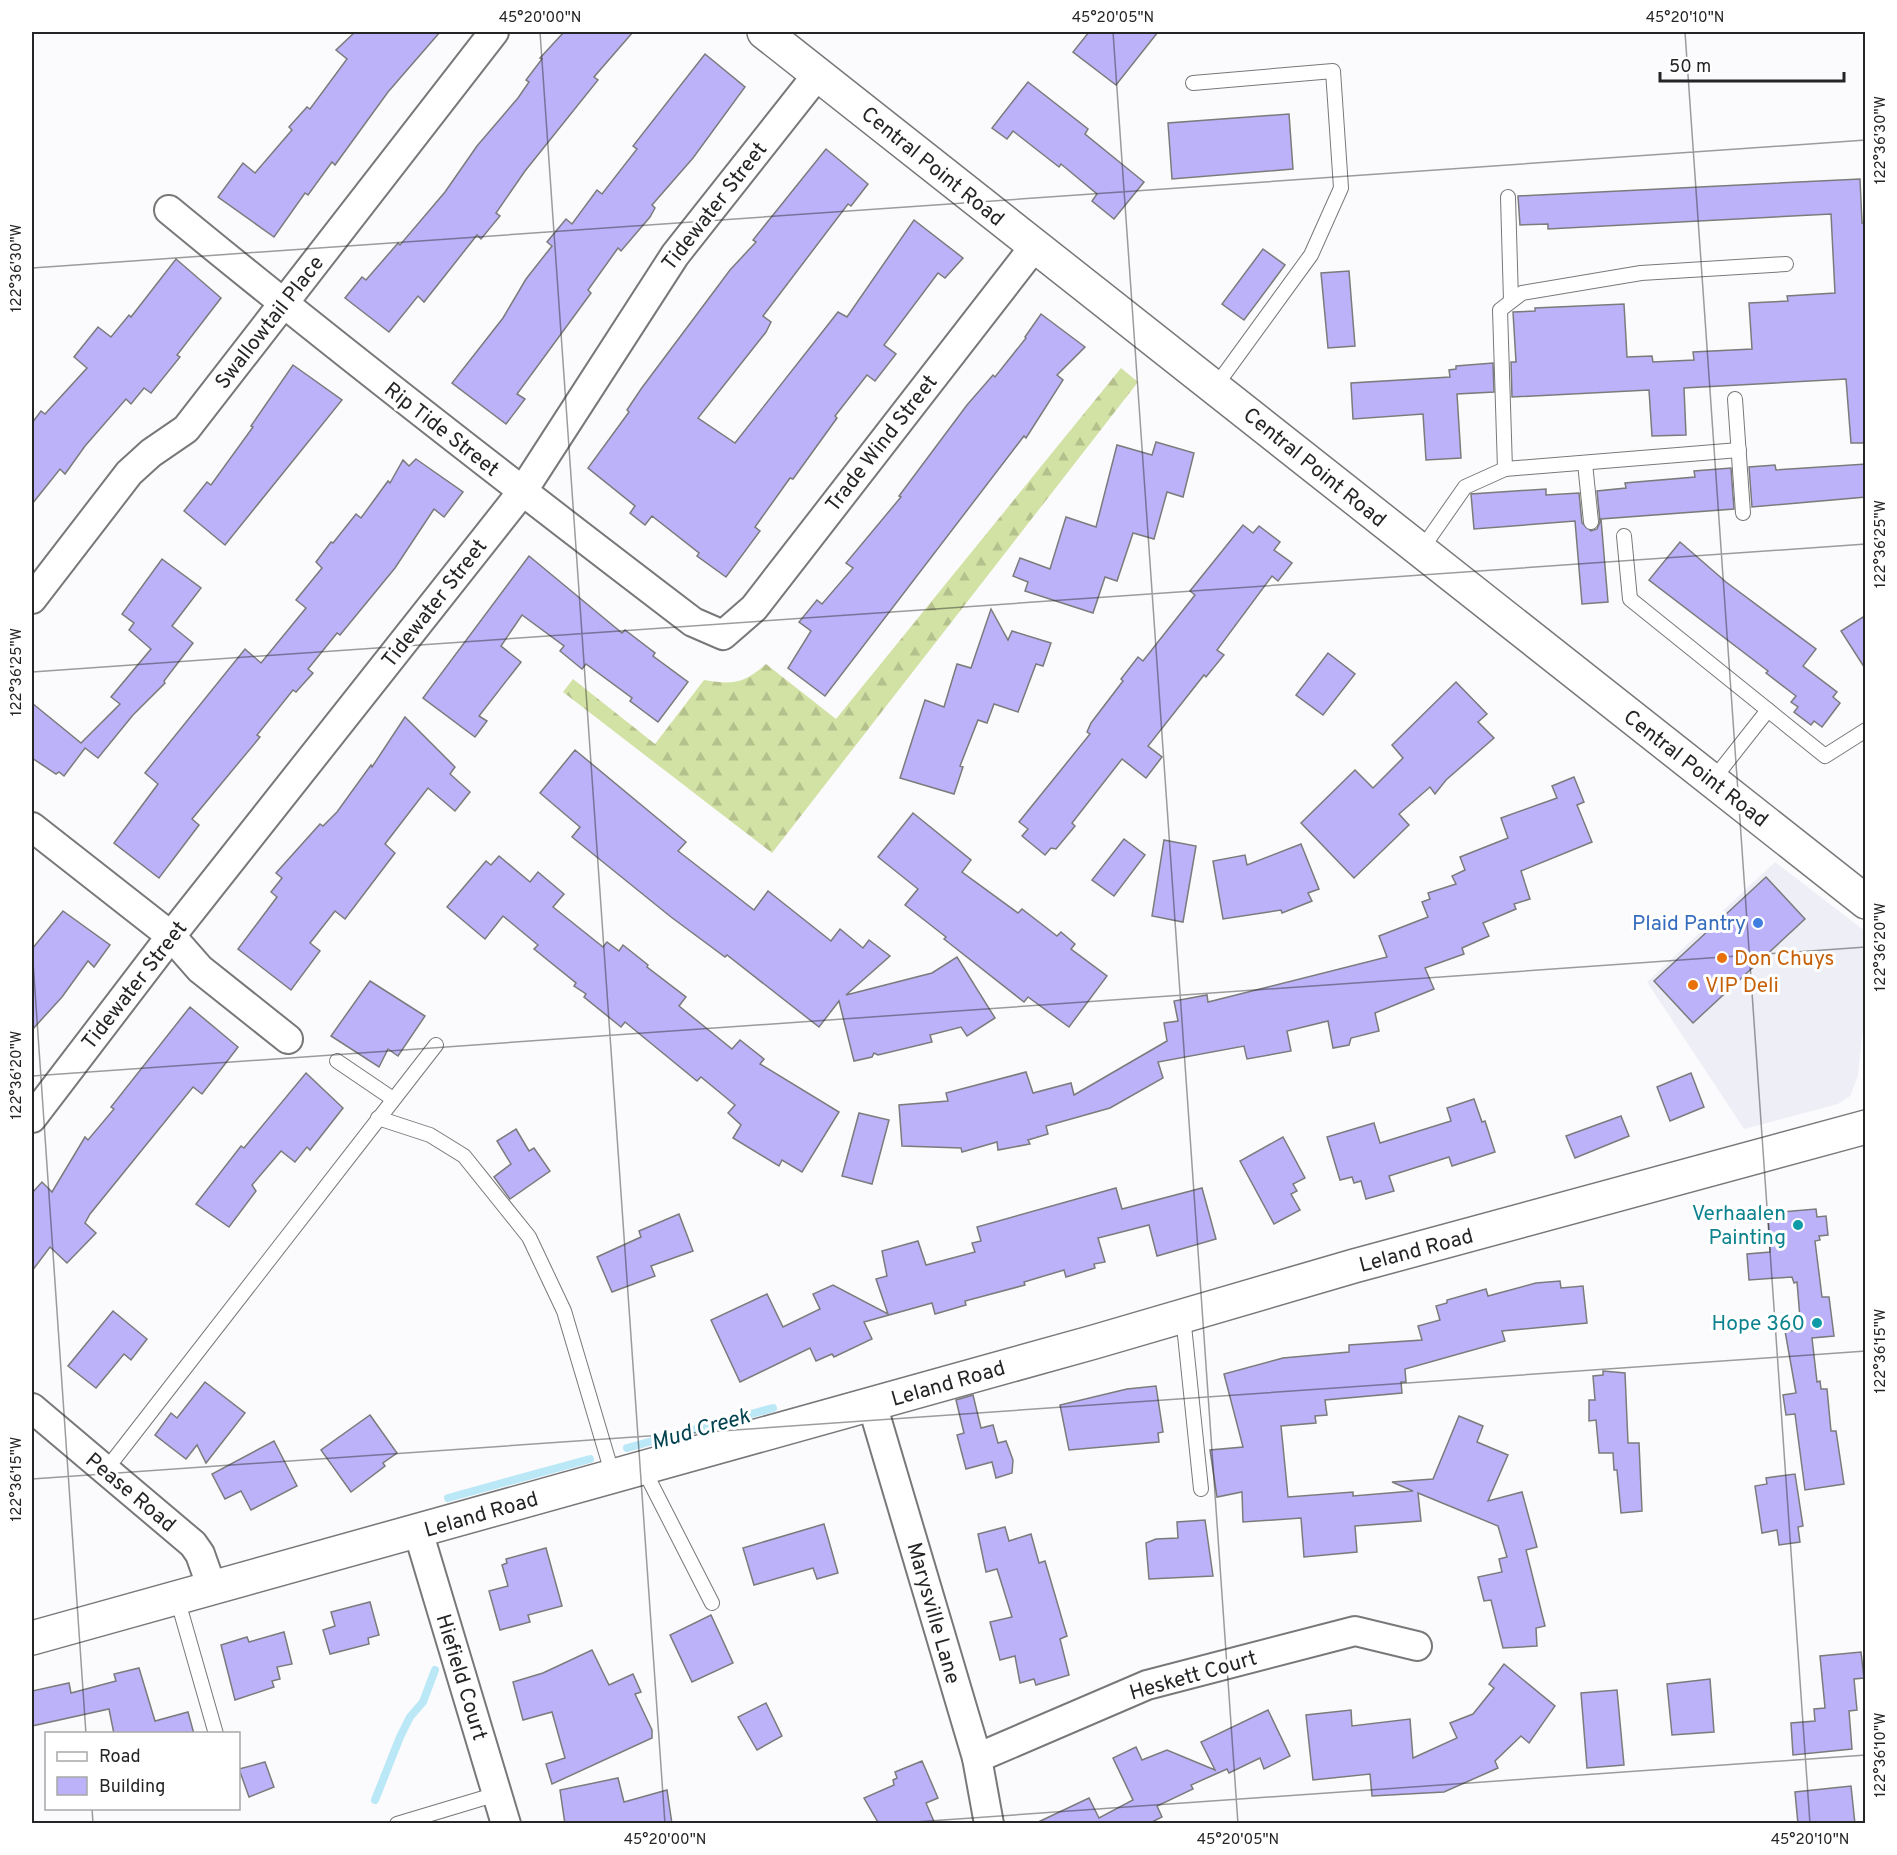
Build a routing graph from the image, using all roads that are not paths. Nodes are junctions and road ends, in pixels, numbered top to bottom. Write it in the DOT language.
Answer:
graph roads {
  1 [pos="494,32"];
  2 [pos="764,32"];
  3 [pos="818,74"];
  4 [pos="1193,83"];
  5 [pos="1508,197"];
  6 [pos="169,210"];
  7 [pos="1034,247"];
  8 [pos="1786,264"];
  9 [pos="1511,301"];
  10 [pos="283,304"];
  11 [pos="1215,387"];
  12 [pos="1736,399"];
  13 [pos="1739,450"];
  14 [pos="1585,463"];
  15 [pos="1505,469"];
  16 [pos="522,492"];
  17 [pos="1743,513"];
  18 [pos="1591,522"];
  19 [pos="1624,536"];
  20 [pos="1420,551"];
  21 [pos="32,599"];
  22 [pos="723,635"];
  23 [pos="1768,710"];
  24 [pos="1866,730"];
  25 [pos="1712,781"];
  26 [pos="32,827"];
  27 [pos="1866,902"];
  28 [pos="171,936"];
  29 [pos="288,1039"];
  30 [pos="436,1045"];
  31 [pos="336,1061"];
  32 [pos="393,1099"];
  33 [pos="32,1118"];
  34 [pos="378,1118"];
  35 [pos="1866,1127"];
  36 [pos="1182,1316"];
  37 [pos="872,1404"];
  38 [pos="32,1408"];
  39 [pos="105,1471"];
  40 [pos="628,1472"];
  41 [pos="1201,1489"];
  42 [pos="418,1531"];
  43 [pos="212,1588"];
  44 [pos="177,1598"];
  45 [pos="712,1603"];
  46 [pos="32,1638"];
  47 [pos="1418,1646"];
  48 [pos="215,1732"];
  49 [pos="977,1758"];
  50 [pos="497,1794"];
  51 [pos="397,1824"];
  52 [pos="506,1824"];
  53 [pos="989,1824"];
  1 -- 10 [label="street, Swallowtail Place"];
  2 -- 3 [label="main road, Central Point Road"];
  3 -- 7 [label="main road, Central Point Road"];
  3 -- 16 [label="street, Tidewater Street"];
  4 -- 11 [label="lane"];
  5 -- 9 [label="lane"];
  6 -- 10 [label="street, Rip Tide Street"];
  7 -- 11 [label="main road, Central Point Road"];
  7 -- 22 [label="street, Trade Wind Street"];
  8 -- 9 [label="lane"];
  9 -- 15 [label="lane"];
  10 -- 16 [label="street, Rip Tide Street"];
  10 -- 21 [label="street, Swallowtail Place"];
  11 -- 20 [label="main road, Central Point Road"];
  12 -- 13 [label="lane"];
  13 -- 14 [label="lane"];
  13 -- 17 [label="lane"];
  14 -- 15 [label="lane"];
  14 -- 18 [label="lane"];
  15 -- 20 [label="lane"];
  16 -- 22 [label="street, Rip Tide Street"];
  16 -- 28 [label="street, Tidewater Street"];
  19 -- 23 [label="lane"];
  20 -- 25 [label="main road, Central Point Road"];
  23 -- 24 [label="lane"];
  23 -- 25 [label="lane"];
  25 -- 27 [label="main road, Central Point Road"];
  26 -- 28 [label="street"];
  28 -- 29 [label="street"];
  28 -- 33 [label="street, Tidewater Street"];
  30 -- 32 [label="lane"];
  31 -- 32 [label="lane"];
  32 -- 34 [label="lane"];
  34 -- 39 [label="lane"];
  34 -- 40 [label="lane"];
  35 -- 36 [label="main road, Leland Road"];
  36 -- 37 [label="main road, Leland Road"];
  36 -- 41 [label="lane"];
  37 -- 40 [label="main road, Leland Road"];
  37 -- 49 [label="street, Marysville Lane"];
  38 -- 39 [label="street, Pease Road"];
  39 -- 43 [label="street, Pease Road"];
  40 -- 42 [label="main road, Leland Road"];
  40 -- 45 [label="lane"];
  42 -- 43 [label="main road, Leland Road"];
  42 -- 50 [label="street, Hiefield Court"];
  43 -- 44 [label="main road, Leland Road"];
  44 -- 46 [label="main road, Leland Road"];
  44 -- 48 [label="lane"];
  47 -- 49 [label="street, Heskett Court"];
  49 -- 53 [label="street, Marysville Lane"];
  50 -- 51 [label="lane"];
  50 -- 52 [label="street, Hiefield Court"];
}
